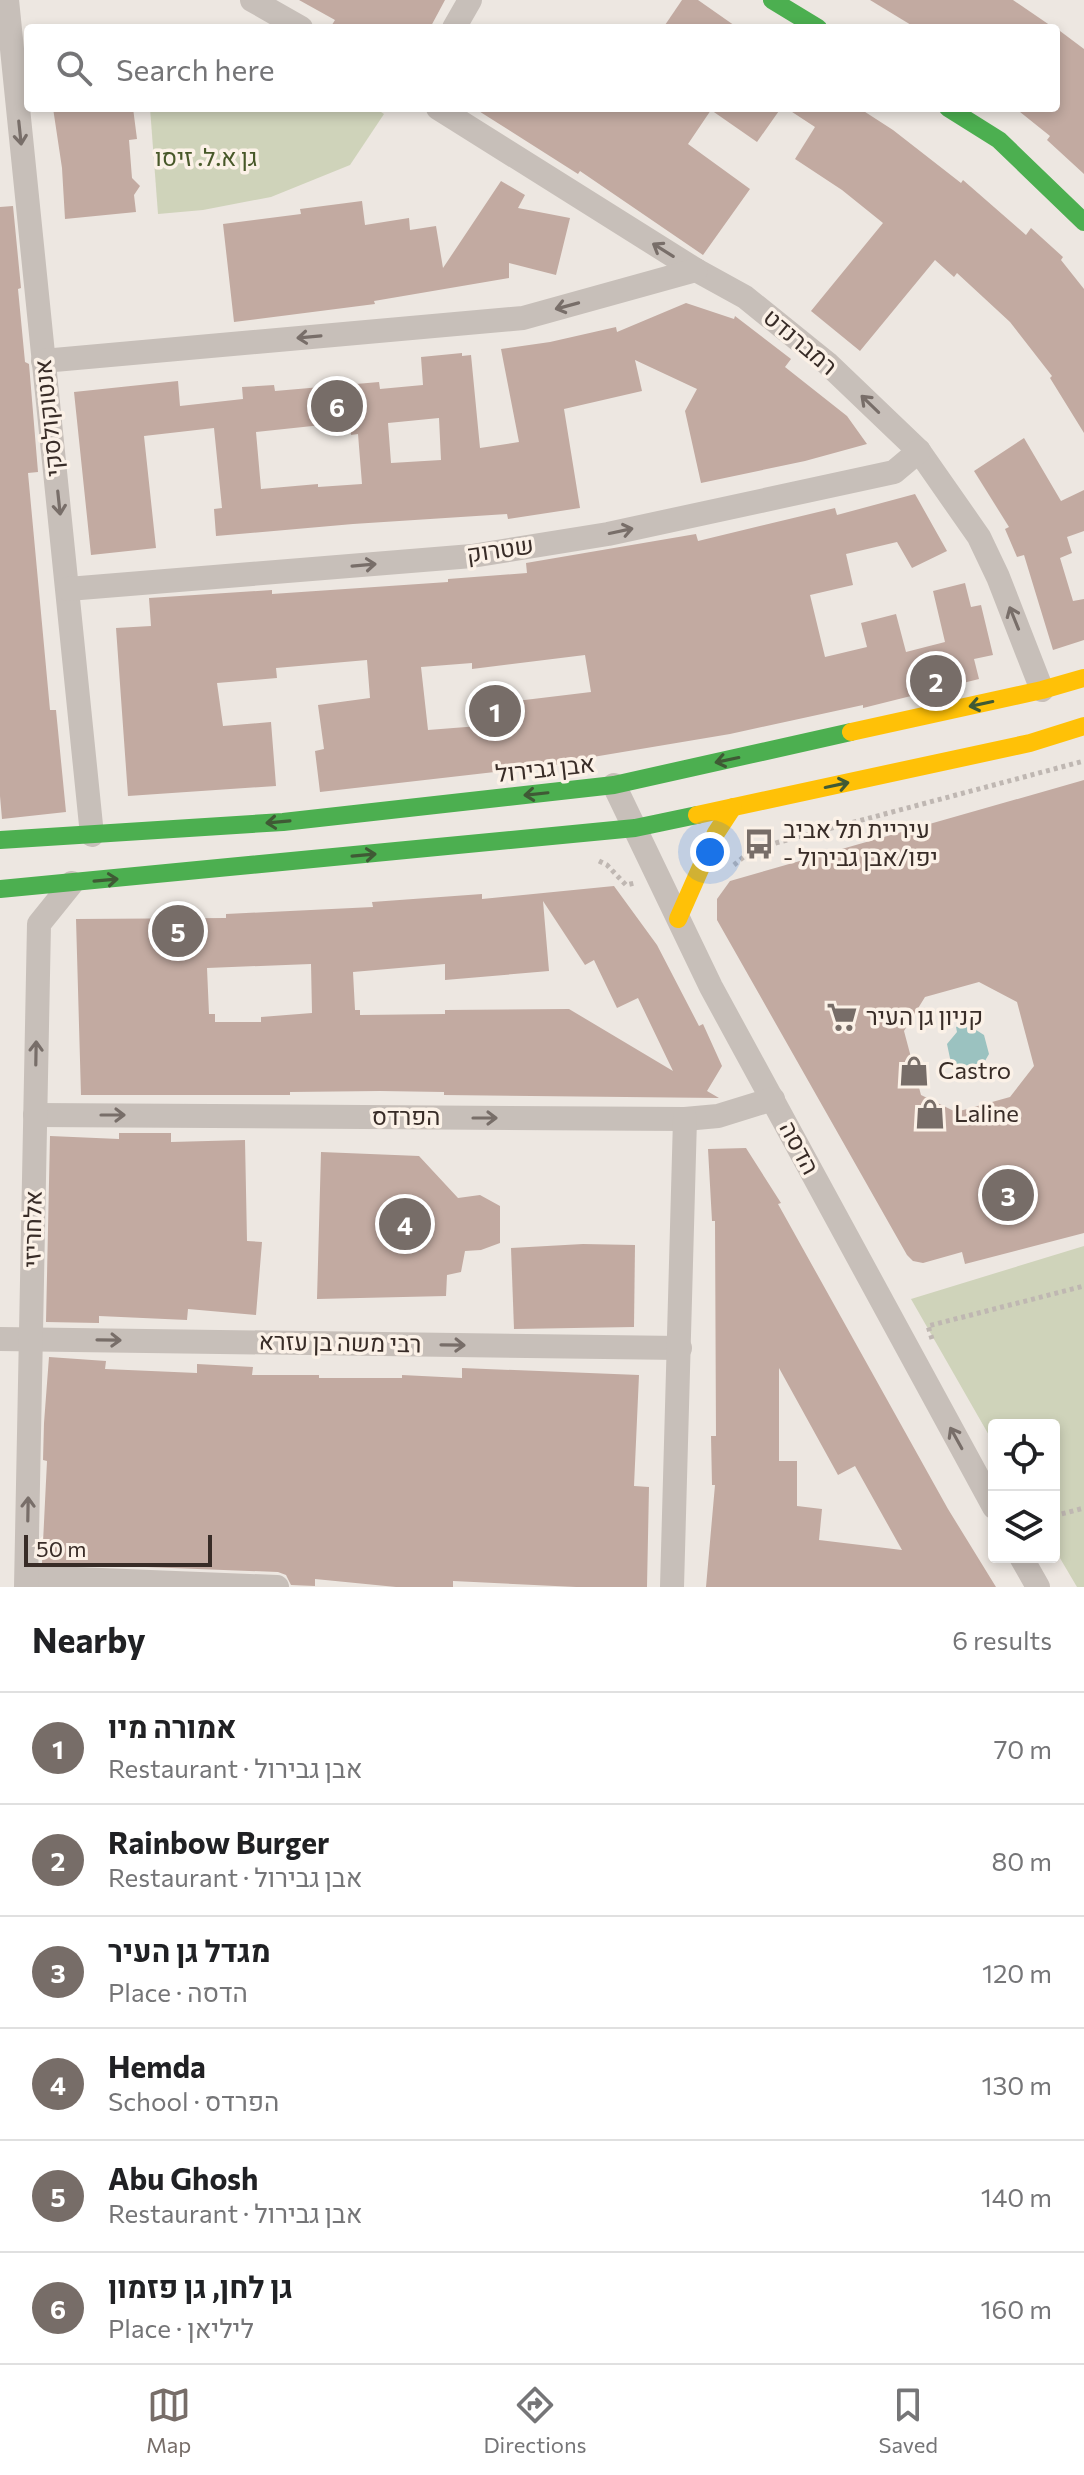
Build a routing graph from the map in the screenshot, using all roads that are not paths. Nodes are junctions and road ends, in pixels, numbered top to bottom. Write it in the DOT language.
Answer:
graph roads {
  1 [pos="7,0"];
  2 [pos="252,0"];
  3 [pos="470,0"];
  4 [pos="772,0"];
  5 [pos="294,24"];
  6 [pos="456,24"];
  7 [pos="811,24"];
  8 [pos="444,112"];
  9 [pos="954,112"];
  10 [pos="1084,222"];
  11 [pos="696,270"];
  12 [pos="43,361"];
  13 [pos="919,451"];
  14 [pos="68,589"];
  15 [pos="1084,678"];
  16 [pos="1042,690"];
  17 [pos="1084,726"];
  18 [pos="614,785"];
  19 [pos="733,807"];
  20 [pos="635,828"];
  21 [pos="92,835"];
  22 [pos="0,840"];
  23 [pos="72,883"];
  24 [pos="0,889"];
  25 [pos="678,919"];
  26 [pos="773,1099"];
  27 [pos="35,1115"];
  28 [pos="685,1119"];
  29 [pos="0,1339"];
  30 [pos="31,1339"];
  31 [pos="680,1348"];
  32 [pos="988,1496"];
  33 [pos="1024,1563"];
  34 [pos="26,1582"];
  35 [pos="277,1587"];
  36 [pos="672,1587"];
  37 [pos="1038,1587"];
  1 -- 12 [label="street, אנטוקולסקי, one-way"];
  2 -- 5 [label="street"];
  3 -- 6 [label="street"];
  4 -- 7 [label="main road"];
  11 -- 8 [label="street, רמברנדט, one-way"];
  9 -- 10 [label="main road"];
  11 -- 12 [label="street, one-way"];
  13 -- 11 [label="street, רמברנדט, one-way"];
  12 -- 14 [label="street, אנטוקולסקי, one-way"];
  14 -- 13 [label="street, שטרוק, one-way"];
  16 -- 13 [label="street, רמברנדט, one-way"];
  14 -- 21 [label="street, אנטוקולסקי"];
  15 -- 16 [label="main road, אבן גבירול"];
  16 -- 18 [label="main road, אבן גבירול, one-way"];
  19 -- 17 [label="main road, one-way"];
  18 -- 20 [label="street, הדסה"];
  18 -- 21 [label="main road, אבן גבירול, one-way"];
  19 -- 20 [label="main road"];
  19 -- 25 [label="main road"];
  23 -- 20 [label="main road, one-way"];
  20 -- 25 [label="street, הדסה"];
  21 -- 22 [label="main road, אבן גבירול"];
  23 -- 24 [label="main road"];
  27 -- 23 [label="street, אלחריזי, one-way"];
  25 -- 26 [label="street, הדסה"];
  26 -- 28 [label="street, הפרדס"];
  32 -- 26 [label="street, הדסה, one-way"];
  27 -- 28 [label="street, הפרדס, one-way"];
  27 -- 30 [label="street, אלחריזי"];
  28 -- 31 [label="street"];
  29 -- 30 [label="street, רבי משה בן עזרא"];
  30 -- 31 [label="street, רבי משה בן עזרא, one-way"];
  34 -- 30 [label="street, אלחריזי, one-way"];
  31 -- 36 [label="street"];
  33 -- 37 [label="street"];
  34 -- 35 [label="street"];
}
